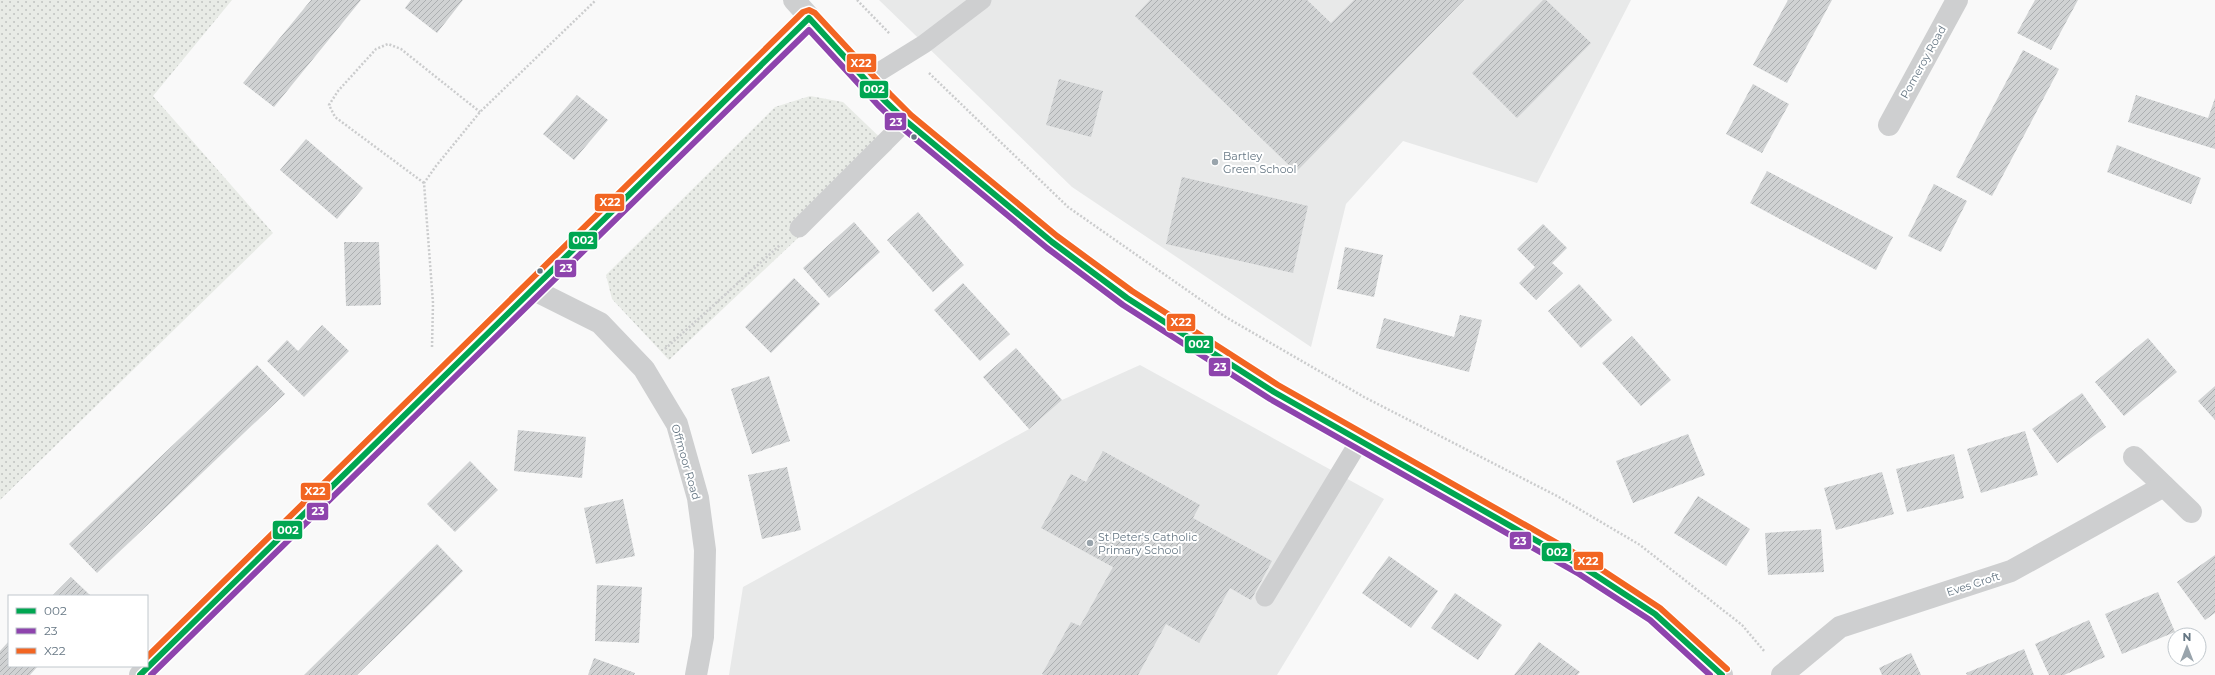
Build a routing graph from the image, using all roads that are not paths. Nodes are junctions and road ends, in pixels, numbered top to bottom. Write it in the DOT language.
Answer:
graph roads {
  1 [pos="794,0"];
  2 [pos="982,0"];
  3 [pos="1957,0"];
  4 [pos="809,18"];
  5 [pos="866,80"];
  6 [pos="906,121"];
  7 [pos="1889,125"];
  8 [pos="799,228"];
  9 [pos="534,290"];
  10 [pos="1360,440"];
  11 [pos="2134,457"];
  12 [pos="2164,486"];
  13 [pos="2192,512"];
  14 [pos="1265,596"];
  15 [pos="1783,674"];
  16 [pos="140,675"];
  17 [pos="696,675"];
  18 [pos="1722,675"];
  1 -- 4 [label="street"];
  2 -- 5 [label="lane"];
  3 -- 7 [label="street, Pomeroy Road"];
  4 -- 5 [label="street"];
  4 -- 9 [label="street"];
  5 -- 6 [label="street"];
  6 -- 8 [label="lane"];
  6 -- 10 [label="street"];
  9 -- 16 [label="street"];
  9 -- 17 [label="street, Offmoor Road"];
  10 -- 14 [label="lane"];
  10 -- 18 [label="street"];
  11 -- 12 [label="street"];
  12 -- 13 [label="street"];
  12 -- 15 [label="street, Eves Croft"];
}
